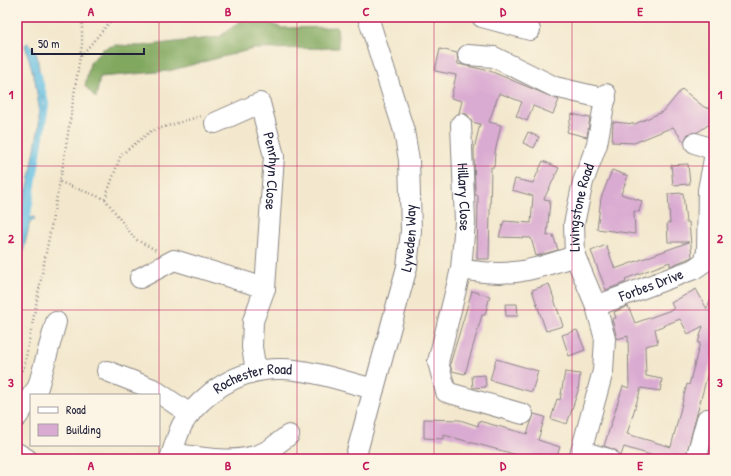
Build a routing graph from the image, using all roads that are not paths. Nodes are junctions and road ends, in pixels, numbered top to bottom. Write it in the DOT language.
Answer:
graph roads {
  1 [pos="368,17"];
  2 [pos="482,17"];
  3 [pos="511,21"];
  4 [pos="530,30"];
  5 [pos="468,55"];
  6 [pos="215,123"];
  7 [pos="461,124"];
  8 [pos="695,143"];
  9 [pos="714,150"];
  10 [pos="714,159"];
  11 [pos="575,256"];
  12 [pos="461,269"];
  13 [pos="709,269"];
  14 [pos="140,278"];
  15 [pos="265,288"];
  16 [pos="596,306"];
  17 [pos="56,322"];
  18 [pos="256,370"];
  19 [pos="107,371"];
  20 [pos="374,389"];
  21 [pos="33,394"];
  22 [pos="30,399"];
  23 [pos="190,414"];
  24 [pos="523,414"];
  25 [pos="17,417"];
  26 [pos="707,419"];
  27 [pos="289,435"];
  28 [pos="17,453"];
  29 [pos="580,455"];
  30 [pos="171,456"];
  31 [pos="27,459"];
  32 [pos="355,459"];
  33 [pos="609,459"];
  34 [pos="696,459"];
  1 -- 20 [label="street, Lyveden Way"];
  2 -- 3 [label="street"];
  3 -- 4 [label="street"];
  5 -- 11 [label="street, Livingstone Road"];
  6 -- 15 [label="street, Penrhyn Close"];
  7 -- 12 [label="street, Hillary Close"];
  8 -- 9 [label="street"];
  10 -- 13 [label="street, Forbes Drive"];
  11 -- 12 [label="street"];
  11 -- 16 [label="street, Livingstone Road"];
  12 -- 24 [label="street, Hillary Close"];
  13 -- 16 [label="street, Forbes Drive"];
  14 -- 15 [label="street"];
  15 -- 18 [label="street, Penrhyn Close"];
  16 -- 29 [label="street, Livingstone Road"];
  17 -- 21 [label="street"];
  18 -- 20 [label="street, Rochester Road"];
  18 -- 23 [label="street, Rochester Road"];
  19 -- 23 [label="street"];
  20 -- 32 [label="street, Lyveden Way"];
  22 -- 25 [label="street"];
  23 -- 30 [label="street, Rochester Road"];
  26 -- 34 [label="street"];
  27 -- 30 [label="street"];
  28 -- 31 [label="street"];
  29 -- 33 [label="street"];
}
